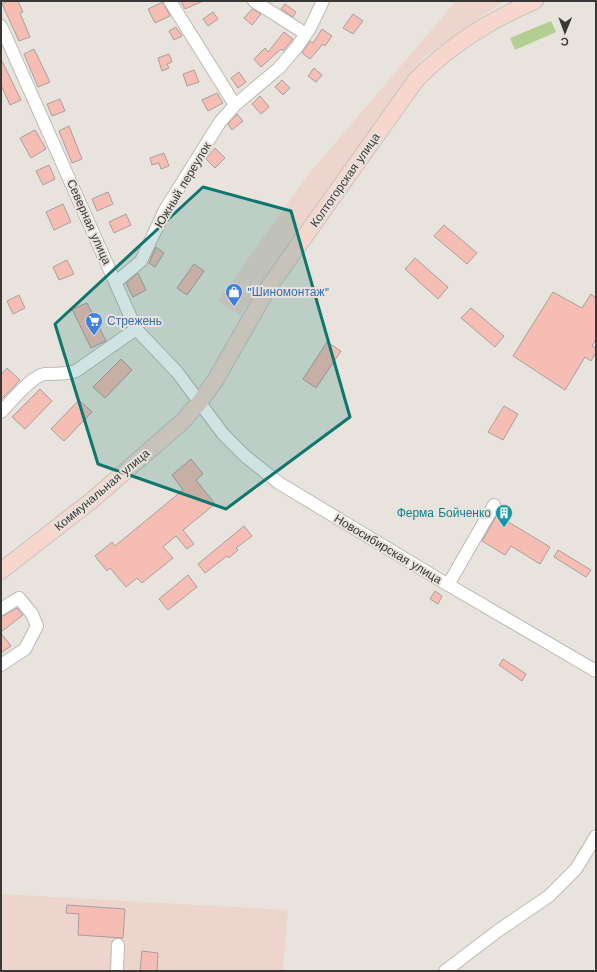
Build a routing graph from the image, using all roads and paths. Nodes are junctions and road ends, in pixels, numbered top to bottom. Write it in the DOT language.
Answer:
graph roads {
  1 [pos="170,1"];
  2 [pos="254,1"];
  3 [pos="323,1"];
  4 [pos="536,1"];
  5 [pos="515,5"];
  6 [pos="1,26"];
  7 [pos="306,34"];
  8 [pos="235,106"];
  9 [pos="116,282"];
  10 [pos="136,329"];
  11 [pos="199,403"];
  12 [pos="1,412"];
  13 [pos="494,505"];
  14 [pos="1,571"];
  15 [pos="448,585"];
  16 [pos="1,609"];
  17 [pos="1,665"];
  18 [pos="596,671"];
  19 [pos="596,836"];
  20 [pos="118,945"];
  21 [pos="117,971"];
  22 [pos="445,971"];
  1 -- 8 [label="street"];
  2 -- 7 [label="street"];
  3 -- 7 [label="street, Южный переулок"];
  4 -- 5 [label="main road, Колтогорская улица"];
  5 -- 11 [label="main road, Колтогорская улица"];
  6 -- 9 [label="street, Северная улица"];
  7 -- 8 [label="street, Южный переулок"];
  8 -- 9 [label="street, Южный переулок"];
  9 -- 10 [label="street, Северная улица"];
  10 -- 11 [label="street, Северная улица"];
  10 -- 12 [label="street"];
  11 -- 14 [label="main road, Коммунальная улица"];
  11 -- 15 [label="street, Новосибирская улица"];
  13 -- 15 [label="street"];
  15 -- 18 [label="street, Новосибирская улица"];
  16 -- 17 [label="street"];
  19 -- 22 [label="street"];
  20 -- 21 [label="street"];
}
